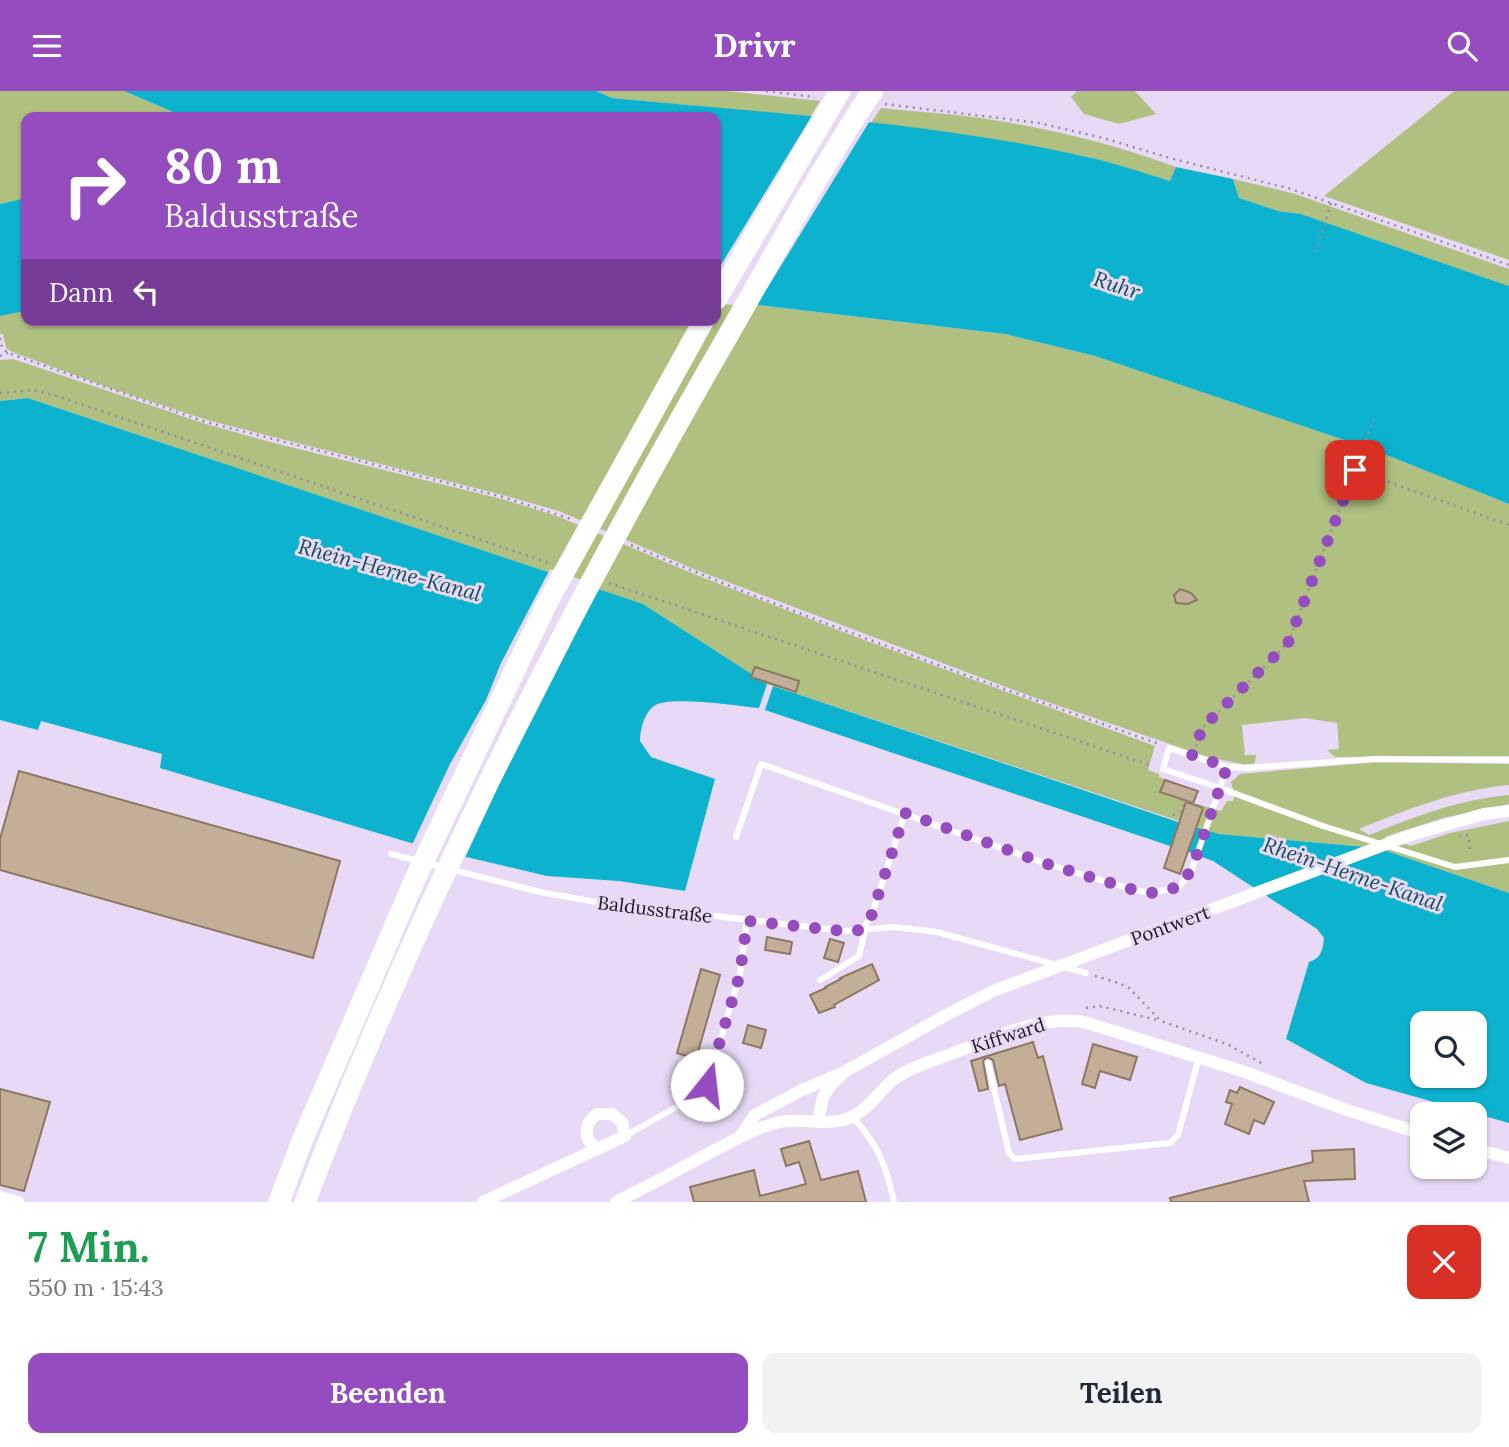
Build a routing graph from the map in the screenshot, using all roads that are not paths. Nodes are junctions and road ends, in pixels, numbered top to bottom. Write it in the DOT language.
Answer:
graph roads {
  1 [pos="833,95"];
  2 [pos="874,97"];
  3 [pos="721,291"];
  4 [pos="701,326"];
  5 [pos="1509,760"];
  6 [pos="1227,767"];
  7 [pos="1220,788"];
  8 [pos="1509,811"];
  9 [pos="905,813"];
  10 [pos="736,837"];
  11 [pos="391,854"];
  12 [pos="1509,860"];
  13 [pos="747,921"];
  14 [pos="863,930"];
  15 [pos="1086,973"];
  16 [pos="820,980"];
  17 [pos="1199,1058"];
  18 [pos="988,1063"];
  19 [pos="844,1072"];
  20 [pos="853,1117"];
  21 [pos="818,1122"];
  22 [pos="1410,1130"];
  23 [pos="625,1136"];
  24 [pos="739,1138"];
  25 [pos="598,1149"];
  26 [pos="1487,1152"];
  27 [pos="1509,1158"];
  28 [pos="0,1197"];
  29 [pos="19,1202"];
  30 [pos="279,1202"];
  31 [pos="305,1202"];
  32 [pos="483,1202"];
  33 [pos="617,1202"];
  34 [pos="894,1202"];
  1 -- 3 [label="highway"];
  2 -- 31 [label="highway"];
  4 -- 30 [label="highway"];
  5 -- 6 [label="lane"];
  6 -- 7 [label="lane"];
  6 -- 7 [label="lane"];
  7 -- 9 [label="lane"];
  7 -- 12 [label="lane"];
  8 -- 19 [label="street, Pontwert"];
  9 -- 10 [label="lane"];
  9 -- 14 [label="lane"];
  11 -- 13 [label="lane, Baldusstraße"];
  13 -- 14 [label="lane, Baldusstraße"];
  13 -- 23 [label="lane"];
  14 -- 15 [label="lane, Baldusstraße"];
  14 -- 16 [label="lane"];
  17 -- 18 [label="lane"];
  17 -- 20 [label="street, Kiffward"];
  17 -- 22 [label="street, Kiffward"];
  19 -- 21 [label="street, Pontwert"];
  19 -- 24 [label="street, Pontwert"];
  20 -- 21 [label="street"];
  20 -- 34 [label="lane"];
  21 -- 24 [label="street"];
  23 -- 25 [label="street"];
  23 -- 25 [label="street"];
  24 -- 33 [label="street"];
  25 -- 32 [label="street"];
  26 -- 27 [label="street"];
  28 -- 29 [label="street"];
}
